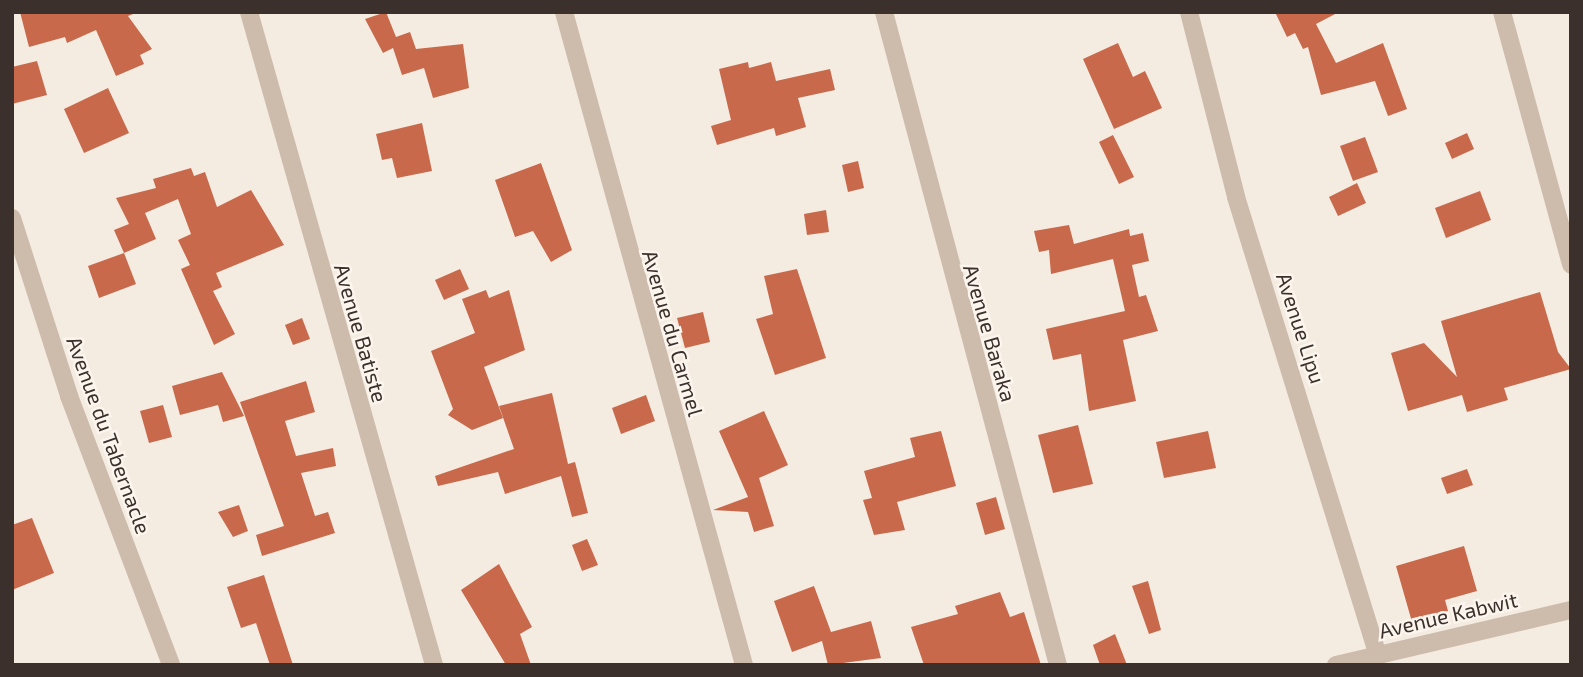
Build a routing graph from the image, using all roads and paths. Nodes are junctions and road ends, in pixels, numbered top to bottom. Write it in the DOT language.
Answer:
graph roads {
  1 [pos="249,12"];
  2 [pos="564,12"];
  3 [pos="884,12"];
  4 [pos="1189,12"];
  5 [pos="1502,12"];
  6 [pos="12,218"];
  7 [pos="1571,265"];
  8 [pos="1571,610"];
  9 [pos="1378,654"];
  10 [pos="171,665"];
  11 [pos="434,665"];
  12 [pos="744,665"];
  13 [pos="1058,665"];
  14 [pos="1336,665"];
  1 -- 11 [label="street, Avenue Batiste"];
  2 -- 12 [label="street, Avenue du Carmel"];
  3 -- 13 [label="street, Avenue Baraka"];
  4 -- 9 [label="street, Avenue Lipu"];
  5 -- 7 [label="street"];
  6 -- 10 [label="street, Avenue du Tabernacle"];
  8 -- 9 [label="street, Avenue Kabwit"];
  9 -- 14 [label="street, Avenue Kabwit"];
}
